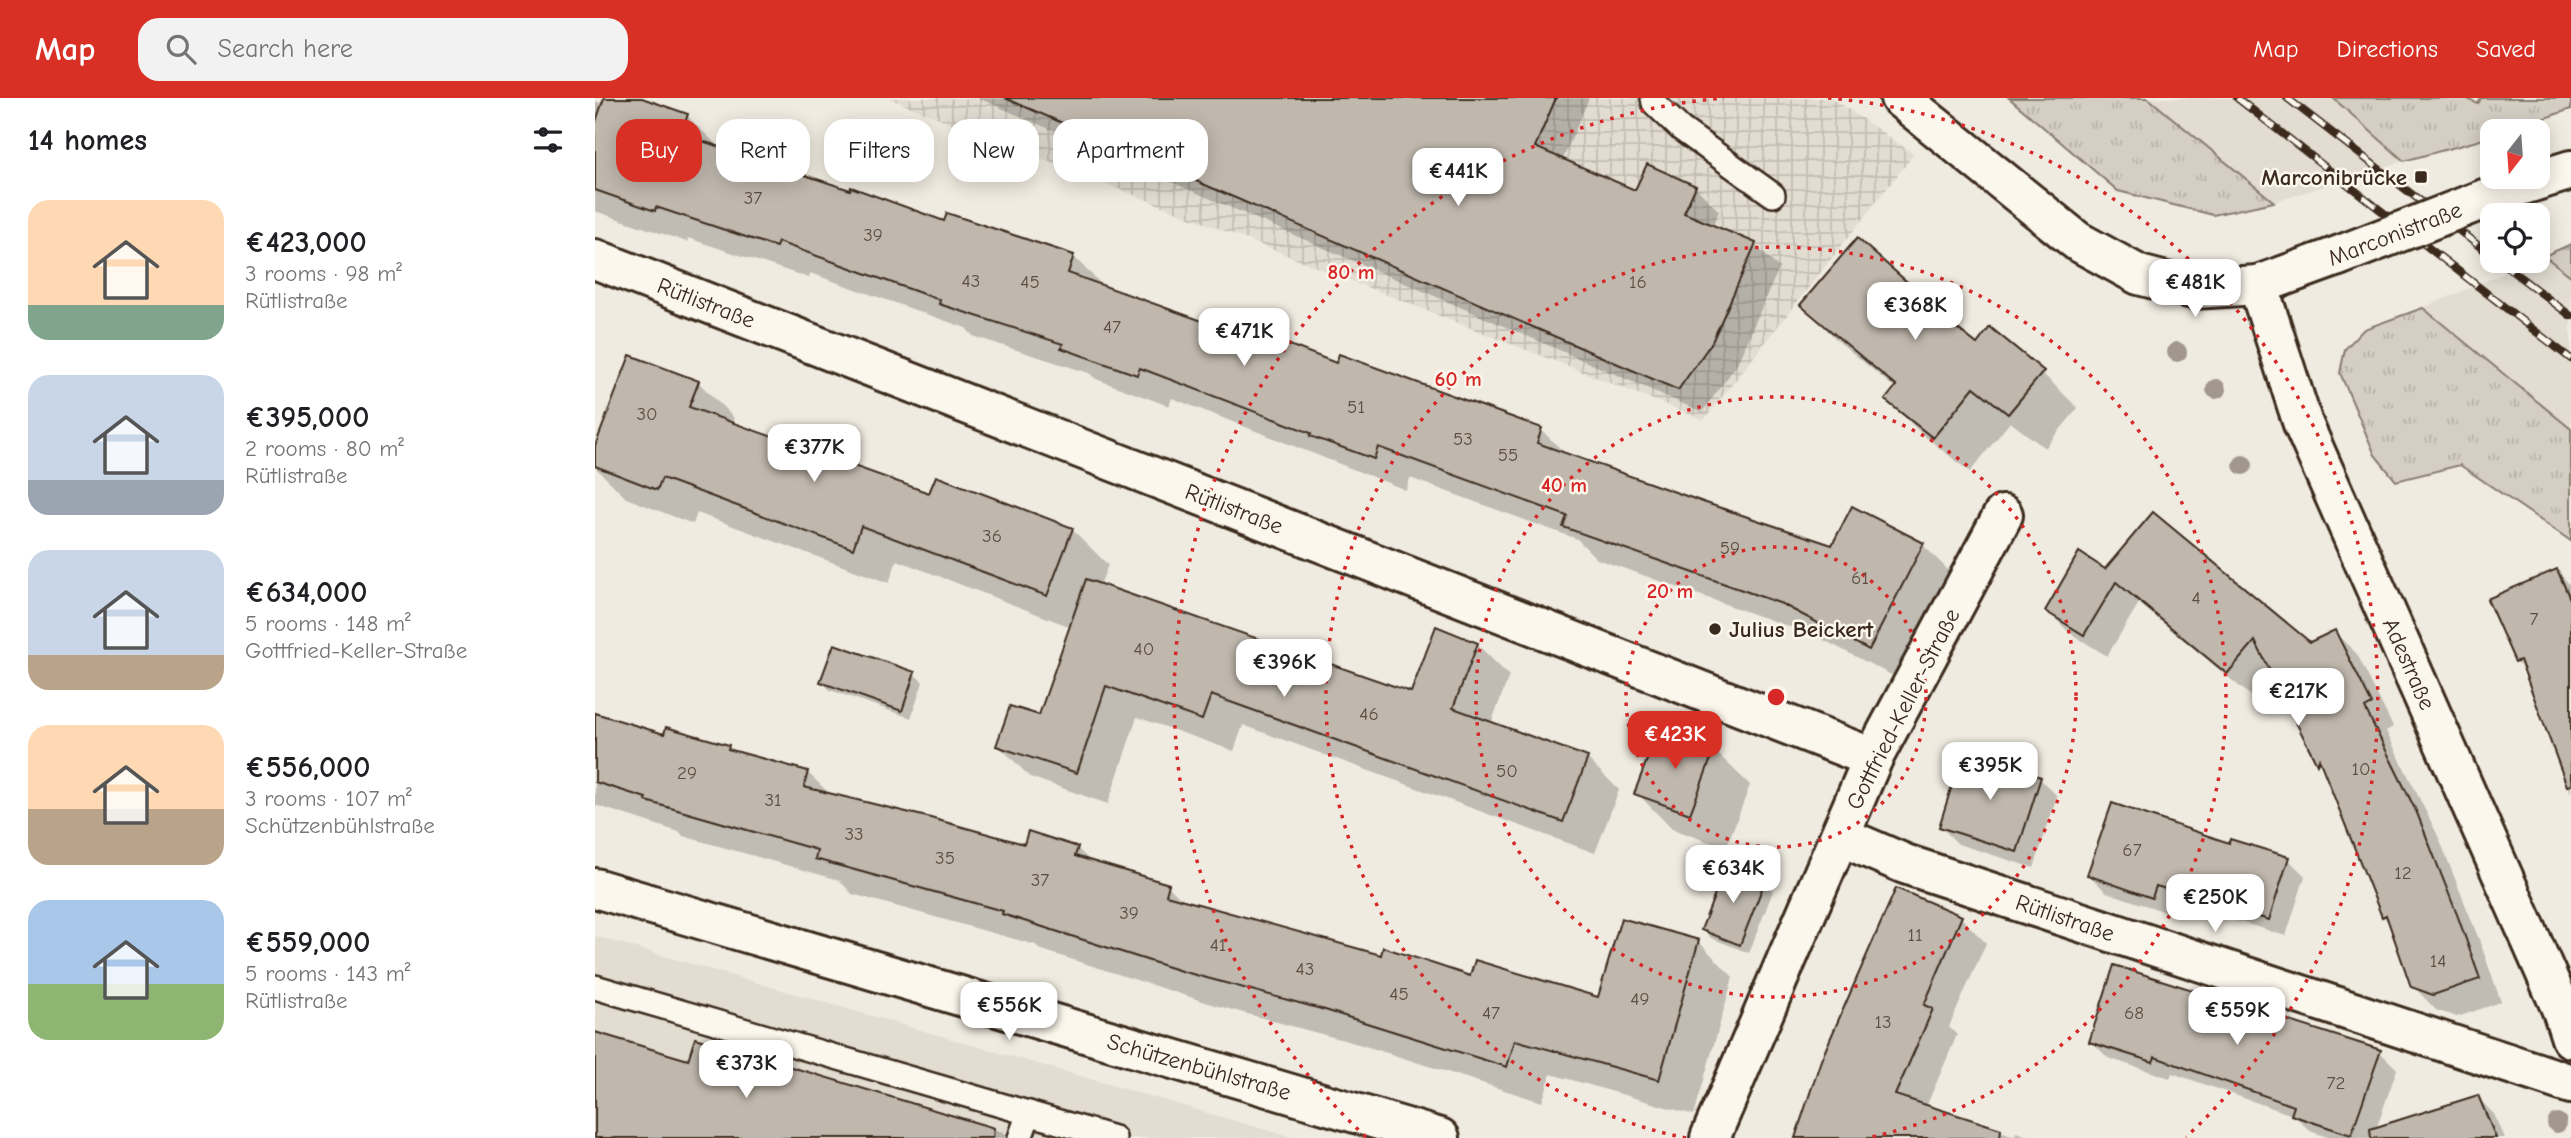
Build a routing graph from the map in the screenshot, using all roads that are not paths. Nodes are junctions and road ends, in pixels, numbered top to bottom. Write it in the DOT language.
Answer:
graph roads {
  1 [pos="1653,98"];
  2 [pos="1901,98"];
  3 [pos="2571,170"];
  4 [pos="1773,195"];
  5 [pos="595,259"];
  6 [pos="2259,285"];
  7 [pos="2003,515"];
  8 [pos="1873,758"];
  9 [pos="1840,836"];
  10 [pos="595,888"];
  11 [pos="595,987"];
  12 [pos="2571,1038"];
  13 [pos="2571,1084"];
  14 [pos="1028,1113"];
  15 [pos="1020,1138"];
  16 [pos="1114,1138"];
  17 [pos="1440,1138"];
  18 [pos="1710,1138"];
  1 -- 4 [label="lane"];
  2 -- 6 [label="street, Marconistraße"];
  3 -- 6 [label="street, Marconistraße, bridge"];
  5 -- 8 [label="street, Rütlistraße"];
  6 -- 12 [label="street, Adestraße"];
  7 -- 8 [label="street, Gottfried-Keller-Straße"];
  8 -- 9 [label="street, Gottfried-Keller-Straße"];
  9 -- 13 [label="street, Rütlistraße"];
  9 -- 18 [label="street, Gottfried-Keller-Straße"];
  10 -- 17 [label="street, Schützenbühlstraße"];
  11 -- 14 [label="lane"];
  14 -- 15 [label="lane"];
  14 -- 16 [label="lane"];
}
